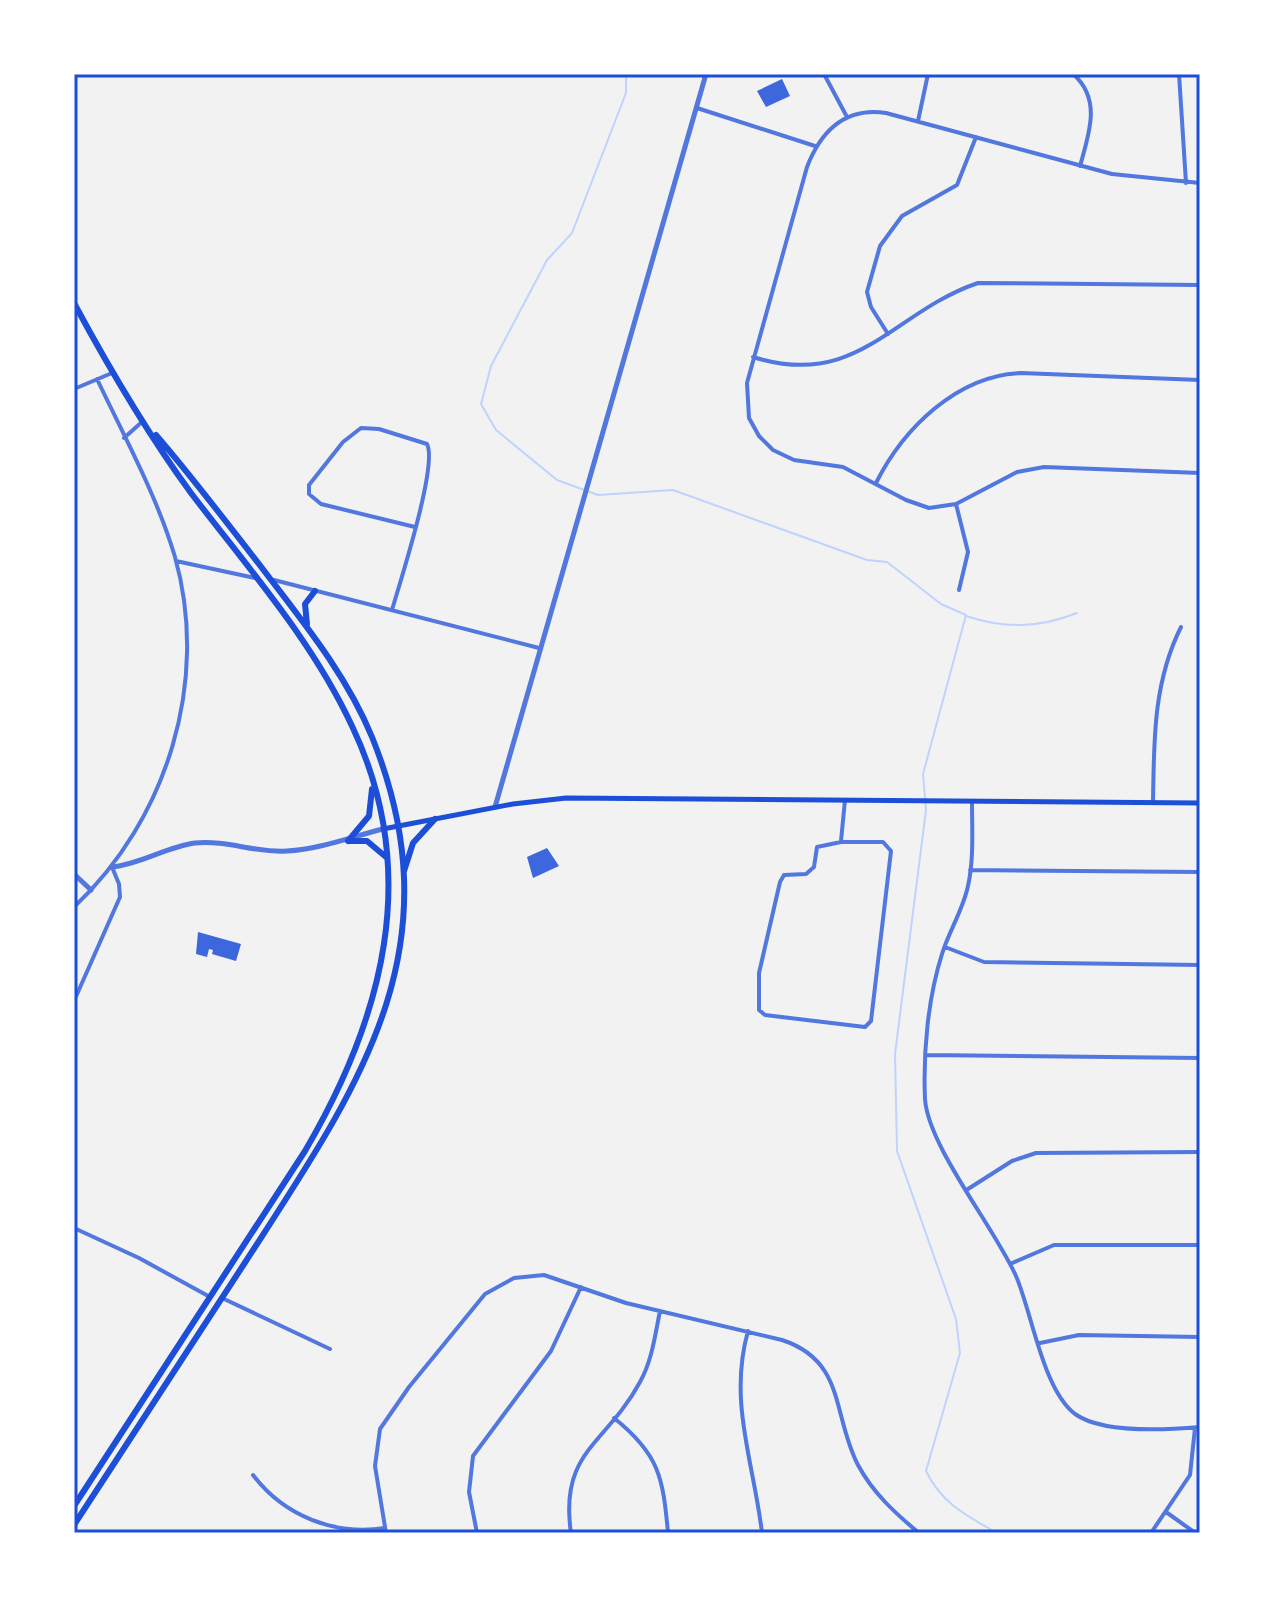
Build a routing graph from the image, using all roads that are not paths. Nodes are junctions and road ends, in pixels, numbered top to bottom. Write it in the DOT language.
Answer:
graph roads {
  1 [pos="706,74"];
  2 [pos="824,74"];
  3 [pos="928,74"];
  4 [pos="1073,74"];
  5 [pos="1179,74"];
  6 [pos="697,108"];
  7 [pos="847,117"];
  8 [pos="918,121"];
  9 [pos="976,137"];
  10 [pos="815,146"];
  11 [pos="1080,166"];
  12 [pos="1186,183"];
  13 [pos="1200,183"];
  14 [pos="1200,285"];
  15 [pos="74,303"];
  16 [pos="888,334"];
  17 [pos="753,357"];
  18 [pos="112,373"];
  19 [pos="97,379"];
  20 [pos="1200,380"];
  21 [pos="74,389"];
  22 [pos="143,421"];
  23 [pos="124,438"];
  24 [pos="1200,473"];
  25 [pos="876,483"];
  26 [pos="956,504"];
  27 [pos="415,527"];
  28 [pos="176,561"];
  29 [pos="257,578"];
  30 [pos="270,579"];
  31 [pos="959,590"];
  32 [pos="315,591"];
  33 [pos="392,610"];
  34 [pos="308,627"];
  35 [pos="1181,627"];
  36 [pos="539,648"];
  37 [pos="370,773"];
  38 [pos="845,800"];
  39 [pos="972,801"];
  40 [pos="1153,803"];
  41 [pos="1200,803"];
  42 [pos="495,807"];
  43 [pos="435,819"];
  44 [pos="397,825"];
  45 [pos="383,829"];
  46 [pos="348,841"];
  47 [pos="841,842"];
  48 [pos="387,858"];
  49 [pos="112,867"];
  50 [pos="970,870"];
  51 [pos="1200,872"];
  52 [pos="74,874"];
  53 [pos="403,878"];
  54 [pos="91,890"];
  55 [pos="74,907"];
  56 [pos="945,947"];
  57 [pos="1200,965"];
  58 [pos="74,1001"];
  59 [pos="927,1055"];
  60 [pos="1200,1058"];
  61 [pos="1200,1152"];
  62 [pos="967,1189"];
  63 [pos="74,1228"];
  64 [pos="1200,1245"];
  65 [pos="1010,1264"];
  66 [pos="581,1287"];
  67 [pos="210,1297"];
  68 [pos="222,1298"];
  69 [pos="660,1311"];
  70 [pos="748,1331"];
  71 [pos="1200,1337"];
  72 [pos="1040,1343"];
  73 [pos="330,1349"];
  74 [pos="614,1418"];
  75 [pos="1198,1428"];
  76 [pos="253,1475"];
  77 [pos="74,1506"];
  78 [pos="1166,1512"];
  79 [pos="74,1525"];
  80 [pos="385,1531"];
  81 [pos="1194,1532"];
  82 [pos="477,1533"];
  83 [pos="571,1533"];
  84 [pos="668,1533"];
  85 [pos="762,1533"];
  86 [pos="919,1533"];
  87 [pos="1151,1533"];
  1 -- 6 [label="street"];
  2 -- 7 [label="street"];
  3 -- 8 [label="street"];
  4 -- 11 [label="street"];
  5 -- 12 [label="street"];
  6 -- 10 [label="street"];
  6 -- 36 [label="street"];
  7 -- 8 [label="street"];
  7 -- 10 [label="street"];
  8 -- 9 [label="street"];
  9 -- 11 [label="street"];
  9 -- 16 [label="street"];
  10 -- 17 [label="street"];
  11 -- 12 [label="street"];
  12 -- 13 [label="street"];
  14 -- 16 [label="street"];
  15 -- 18 [label="main road"];
  16 -- 17 [label="street"];
  17 -- 25 [label="street"];
  18 -- 19 [label="street"];
  18 -- 22 [label="main road"];
  19 -- 21 [label="street"];
  19 -- 23 [label="street"];
  20 -- 25 [label="street"];
  22 -- 23 [label="street"];
  22 -- 29 [label="main road"];
  22 -- 30 [label="main road"];
  23 -- 28 [label="street"];
  24 -- 26 [label="street"];
  25 -- 26 [label="street"];
  26 -- 31 [label="street"];
  27 -- 27 [label="street"];
  27 -- 33 [label="street"];
  28 -- 29 [label="street"];
  28 -- 49 [label="street"];
  29 -- 37 [label="main road"];
  30 -- 32 [label="street"];
  30 -- 34 [label="main road"];
  32 -- 33 [label="street"];
  32 -- 34 [label="main road"];
  33 -- 36 [label="street"];
  34 -- 44 [label="main road"];
  35 -- 40 [label="street"];
  36 -- 42 [label="street"];
  37 -- 45 [label="main road"];
  37 -- 46 [label="main road"];
  38 -- 39 [label="main road"];
  38 -- 42 [label="main road"];
  38 -- 47 [label="street"];
  39 -- 40 [label="main road"];
  39 -- 50 [label="street"];
  40 -- 41 [label="main road"];
  42 -- 43 [label="main road"];
  43 -- 44 [label="main road"];
  43 -- 53 [label="main road"];
  44 -- 45 [label="main road"];
  44 -- 53 [label="main road"];
  45 -- 46 [label="street"];
  45 -- 48 [label="main road"];
  46 -- 48 [label="main road"];
  46 -- 49 [label="street"];
  47 -- 47 [label="street"];
  48 -- 67 [label="main road"];
  49 -- 54 [label="street"];
  49 -- 58 [label="street"];
  50 -- 51 [label="street"];
  50 -- 56 [label="street"];
  52 -- 54 [label="street"];
  53 -- 68 [label="main road"];
  54 -- 55 [label="street"];
  56 -- 57 [label="street"];
  56 -- 59 [label="street"];
  59 -- 60 [label="street"];
  59 -- 62 [label="street"];
  61 -- 62 [label="street"];
  62 -- 65 [label="street"];
  63 -- 67 [label="street"];
  64 -- 65 [label="street"];
  65 -- 72 [label="street"];
  66 -- 69 [label="street"];
  66 -- 80 [label="street"];
  66 -- 82 [label="street"];
  67 -- 77 [label="main road"];
  68 -- 73 [label="street"];
  68 -- 79 [label="main road"];
  69 -- 70 [label="street"];
  69 -- 74 [label="street"];
  70 -- 85 [label="street"];
  70 -- 86 [label="street"];
  71 -- 72 [label="street"];
  72 -- 75 [label="street"];
  74 -- 83 [label="street"];
  74 -- 84 [label="street"];
  75 -- 78 [label="street"];
  76 -- 80 [label="street"];
  78 -- 81 [label="street"];
  78 -- 87 [label="street"];
}
